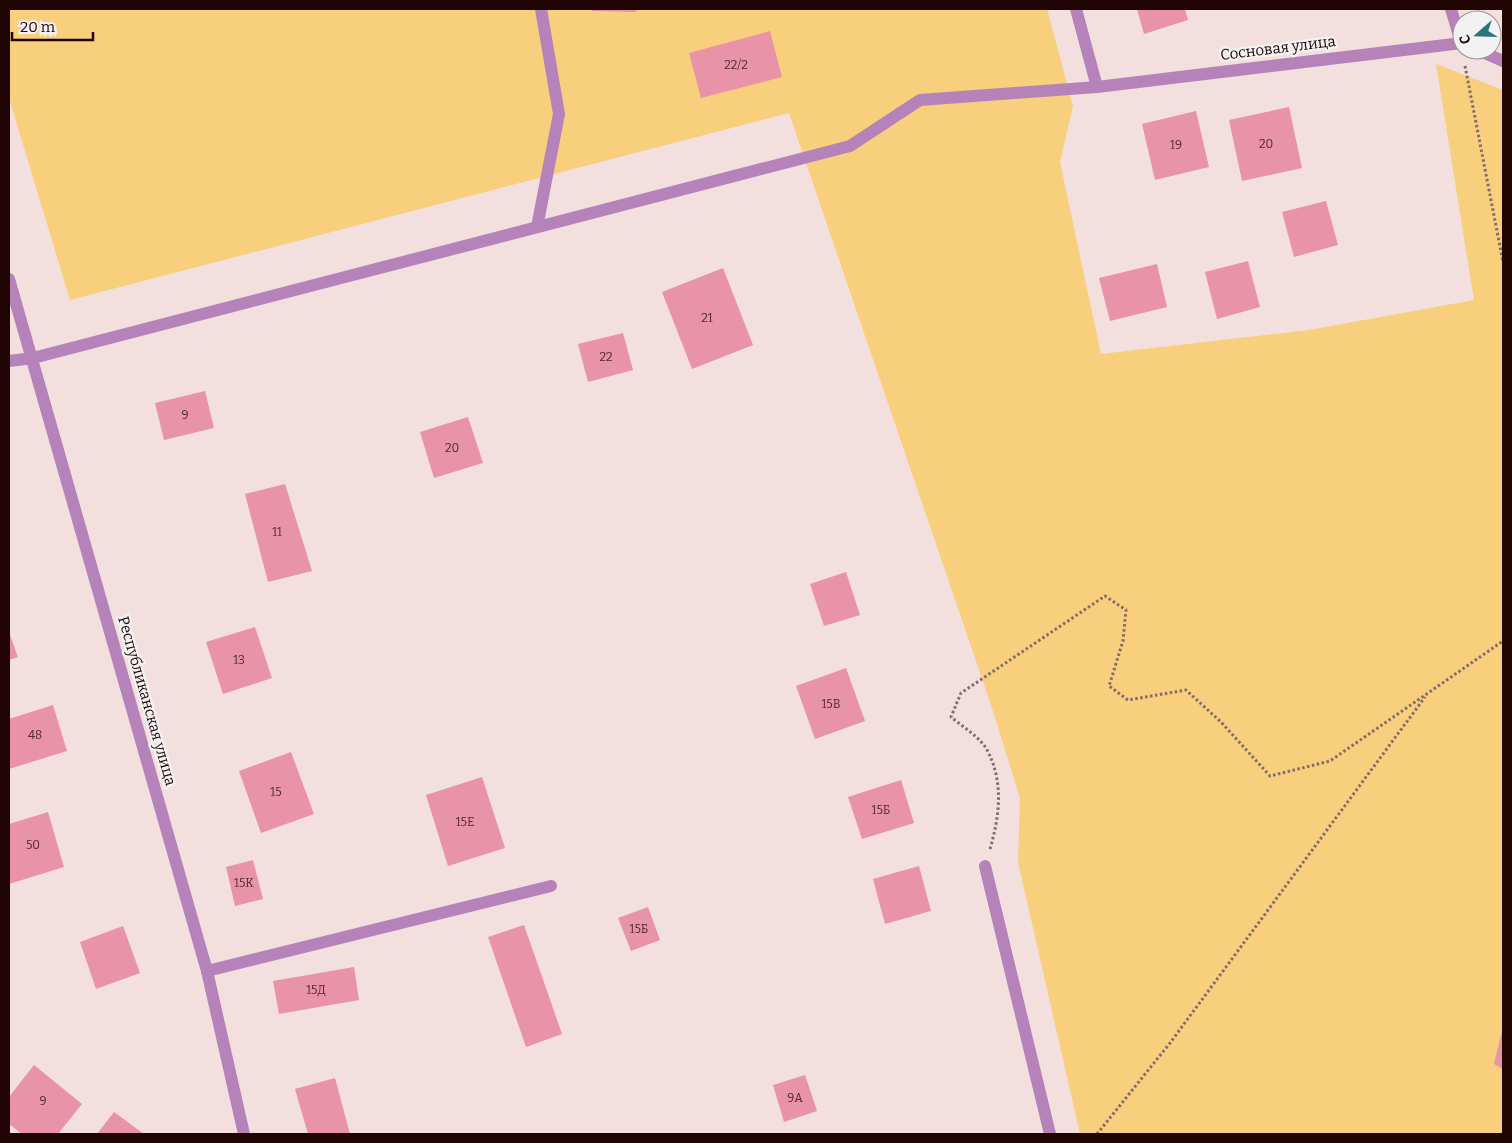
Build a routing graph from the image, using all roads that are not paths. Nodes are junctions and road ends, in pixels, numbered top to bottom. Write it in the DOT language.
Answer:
graph roads {
  1 [pos="541,9"];
  2 [pos="1076,9"];
  3 [pos="1452,43"];
  4 [pos="1097,87"];
  5 [pos="537,227"];
  6 [pos="9,279"];
  7 [pos="33,358"];
  8 [pos="9,361"];
  9 [pos="985,866"];
  10 [pos="551,886"];
  11 [pos="207,971"];
  12 [pos="244,1134"];
  13 [pos="1050,1134"];
  1 -- 5 [label="street"];
  2 -- 4 [label="street"];
  3 -- 4 [label="street, Сосновая улица"];
  4 -- 5 [label="street, Сосновая улица"];
  5 -- 7 [label="street, Сосновая улица"];
  6 -- 7 [label="street, Республиканская улица"];
  7 -- 8 [label="street, Сосновая улица"];
  7 -- 11 [label="street, Республиканская улица"];
  9 -- 13 [label="street"];
  10 -- 11 [label="street"];
  11 -- 12 [label="street, Республиканская улица"];
}
